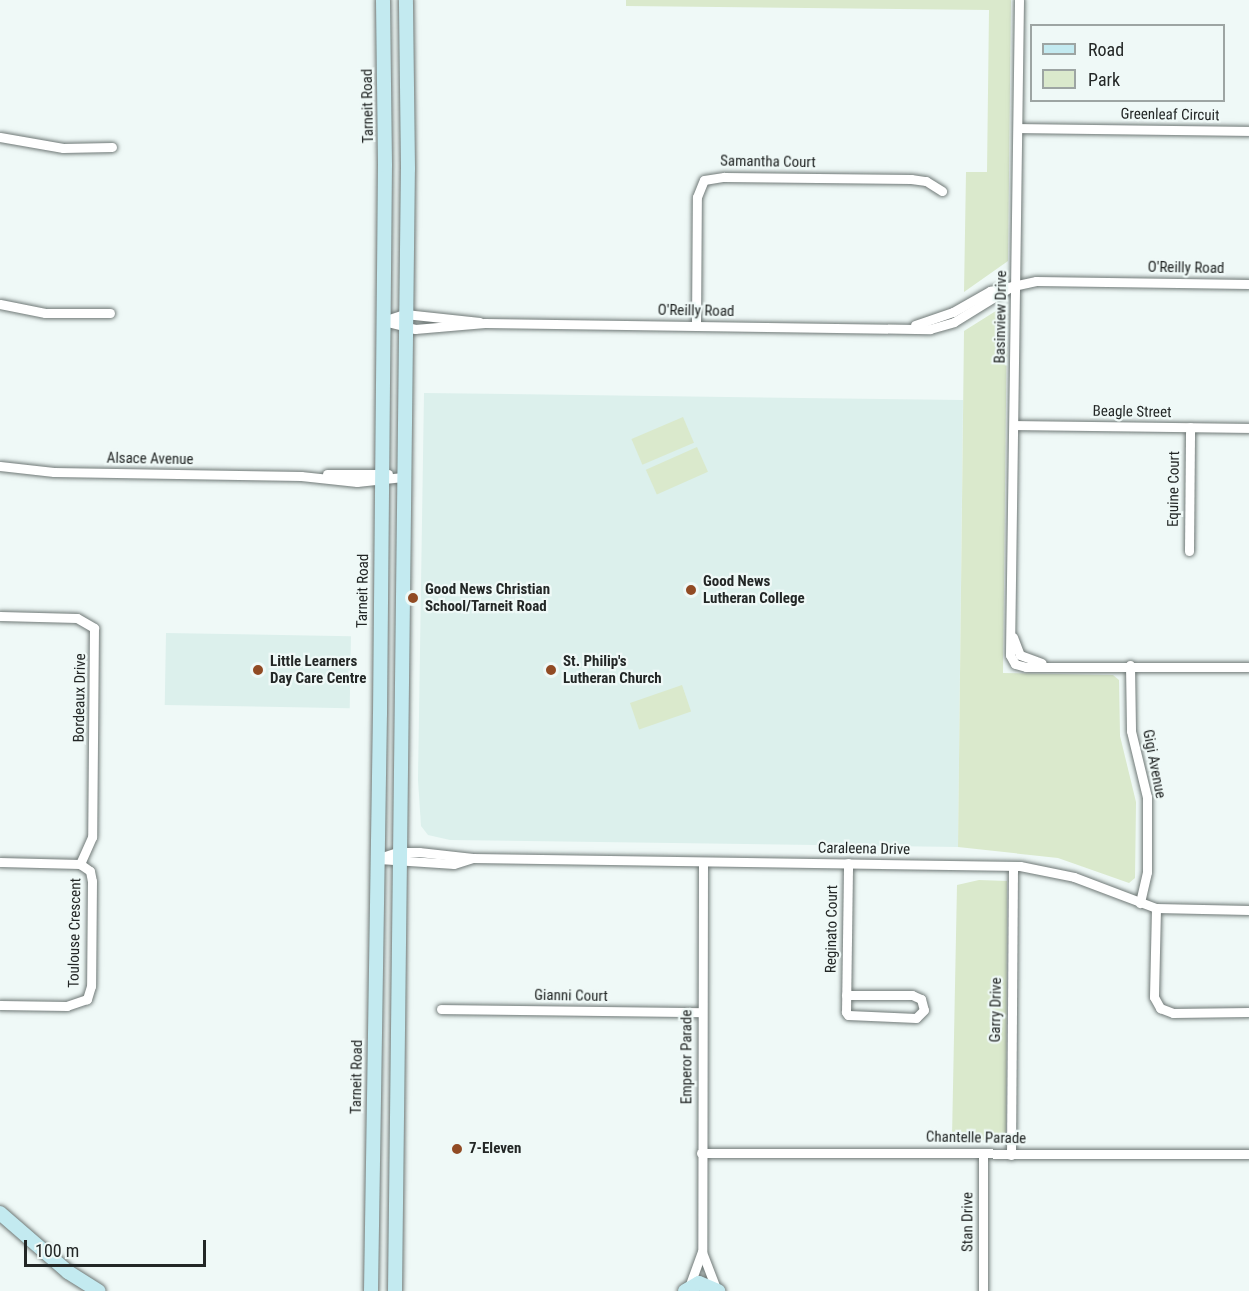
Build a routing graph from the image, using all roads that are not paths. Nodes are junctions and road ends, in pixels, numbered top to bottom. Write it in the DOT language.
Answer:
graph roads {
  1 [pos="382,0"];
  2 [pos="406,0"];
  3 [pos="1019,0"];
  4 [pos="1018,128"];
  5 [pos="1249,131"];
  6 [pos="0,137"];
  7 [pos="112,147"];
  8 [pos="942,191"];
  9 [pos="1249,284"];
  10 [pos="1014,285"];
  11 [pos="0,304"];
  12 [pos="110,314"];
  13 [pos="383,321"];
  14 [pos="405,321"];
  15 [pos="485,323"];
  16 [pos="696,326"];
  17 [pos="1015,425"];
  18 [pos="1190,427"];
  19 [pos="1249,428"];
  20 [pos="0,466"];
  21 [pos="403,477"];
  22 [pos="381,478"];
  23 [pos="1189,551"];
  24 [pos="0,616"];
  25 [pos="1130,665"];
  26 [pos="1249,667"];
  27 [pos="398,858"];
  28 [pos="376,859"];
  29 [pos="0,862"];
  30 [pos="703,862"];
  31 [pos="848,863"];
  32 [pos="80,864"];
  33 [pos="1013,866"];
  34 [pos="1140,903"];
  35 [pos="1156,908"];
  36 [pos="1249,910"];
  37 [pos="846,995"];
  38 [pos="0,1005"];
  39 [pos="441,1009"];
  40 [pos="701,1012"];
  41 [pos="1249,1012"];
  42 [pos="701,1154"];
  43 [pos="983,1154"];
  44 [pos="1249,1154"];
  45 [pos="1011,1155"];
  46 [pos="0,1213"];
  47 [pos="702,1252"];
  48 [pos="686,1290"];
  49 [pos="717,1290"];
  50 [pos="98,1291"];
  51 [pos="370,1291"];
  52 [pos="394,1291"];
  53 [pos="983,1291"];
  1 -- 13 [label="main road, Tarneit Road"];
  2 -- 14 [label="main road"];
  3 -- 4 [label="street, Basinview Drive"];
  4 -- 5 [label="street, Greenleaf Circuit"];
  4 -- 10 [label="street, Basinview Drive"];
  6 -- 7 [label="street"];
  8 -- 16 [label="street, Samantha Court"];
  9 -- 10 [label="street, O'Reilly Road"];
  10 -- 16 [label="street, O'Reilly Road"];
  10 -- 17 [label="street, Basinview Drive"];
  11 -- 12 [label="street"];
  13 -- 14 [label="street, O'Reilly Road"];
  13 -- 22 [label="main road, Tarneit Road"];
  14 -- 15 [label="street, O'Reilly Road"];
  14 -- 15 [label="street, O'Reilly Road"];
  14 -- 21 [label="main road"];
  15 -- 16 [label="street, O'Reilly Road"];
  17 -- 18 [label="street, Beagle Street"];
  17 -- 25 [label="street, Basinview Drive"];
  18 -- 19 [label="street, Beagle Street"];
  18 -- 23 [label="street, Equine Court"];
  20 -- 22 [label="street, Alsace Avenue"];
  21 -- 22 [label="street, Alsace Avenue"];
  21 -- 27 [label="main road"];
  22 -- 28 [label="main road, Tarneit Road"];
  24 -- 32 [label="street, Bordeaux Drive"];
  25 -- 26 [label="street, Basinview Drive"];
  25 -- 34 [label="street, Gigi Avenue"];
  27 -- 28 [label="street, Caraleena Drive"];
  27 -- 30 [label="street, Caraleena Drive"];
  27 -- 52 [label="main road"];
  28 -- 51 [label="main road, Tarneit Road"];
  29 -- 32 [label="street, Toulouse Crescent"];
  30 -- 31 [label="street, Caraleena Drive"];
  30 -- 40 [label="street, Emperor Parade"];
  31 -- 33 [label="street, Caraleena Drive"];
  31 -- 37 [label="street, Reginato Court"];
  32 -- 38 [label="street, Toulouse Crescent"];
  33 -- 34 [label="street, Caraleena Drive"];
  33 -- 45 [label="street, Garry Drive"];
  34 -- 35 [label="street, Caraleena Drive"];
  35 -- 36 [label="street, Caraleena Drive"];
  35 -- 41 [label="street"];
  37 -- 37 [label="street, Reginato Court"];
  39 -- 40 [label="street, Gianni Court"];
  40 -- 42 [label="street, Emperor Parade"];
  42 -- 43 [label="street, Chantelle Parade"];
  42 -- 47 [label="street, Emperor Parade"];
  43 -- 45 [label="street, Chantelle Parade"];
  43 -- 53 [label="street, Stan Drive"];
  44 -- 45 [label="street, Chantelle Parade"];
  46 -- 50 [label="main road"];
  47 -- 48 [label="street, Emperor Parade"];
  47 -- 49 [label="street, Emperor Parade"];
  48 -- 49 [label="main road"];
}
